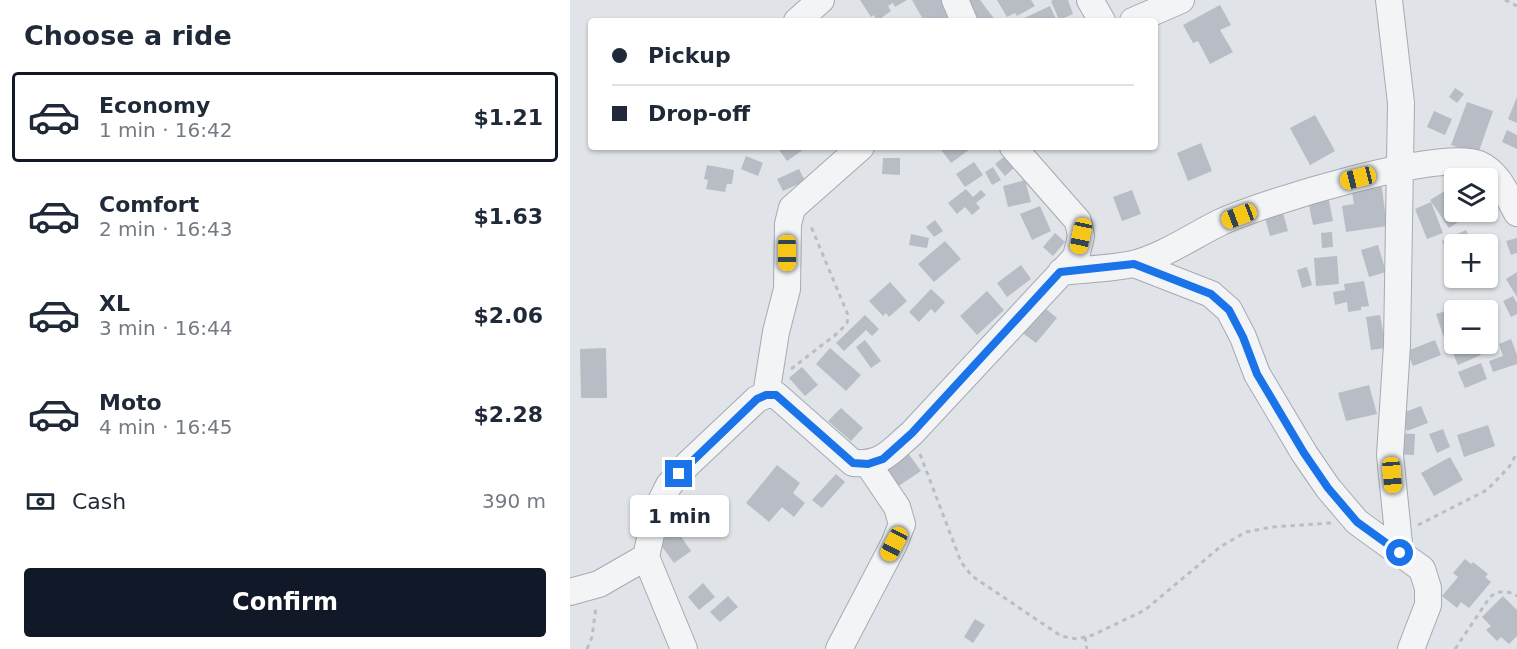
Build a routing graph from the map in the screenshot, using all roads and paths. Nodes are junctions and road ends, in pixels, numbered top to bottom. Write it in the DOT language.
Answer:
graph roads {
  1 [pos="820,0"];
  2 [pos="955,0"];
  3 [pos="1090,0"];
  4 [pos="1181,0"];
  5 [pos="1389,0"];
  6 [pos="1505,0"];
  7 [pos="1517,6"];
  8 [pos="800,18"];
  9 [pos="963,18"];
  10 [pos="1100,18"];
  11 [pos="1140,18"];
  12 [pos="858,150"];
  13 [pos="1016,150"];
  14 [pos="1399,168"];
  15 [pos="800,200"];
  16 [pos="1517,213"];
  17 [pos="1134,264"];
  18 [pos="1060,272"];
  19 [pos="767,391"];
  20 [pos="912,433"];
  21 [pos="1517,453"];
  22 [pos="868,464"];
  23 [pos="1357,522"];
  24 [pos="1399,544"];
  25 [pos="646,557"];
  26 [pos="599,584"];
  27 [pos="570,592"];
  28 [pos="1517,596"];
  29 [pos="1085,637"];
  30 [pos="587,649"];
  31 [pos="684,649"];
  32 [pos="839,649"];
  33 [pos="1087,649"];
  34 [pos="1411,649"];
  35 [pos="1455,649"];
  1 -- 8 [label="street"];
  2 -- 9 [label="street"];
  3 -- 10 [label="street"];
  4 -- 11 [label="street"];
  5 -- 14 [label="street"];
  6 -- 7 [label="path"];
  12 -- 15 [label="street"];
  13 -- 18 [label="street"];
  14 -- 16 [label="street"];
  14 -- 17 [label="street"];
  14 -- 24 [label="street"];
  15 -- 19 [label="street"];
  15 -- 19 [label="path"];
  17 -- 18 [label="street"];
  17 -- 23 [label="street"];
  18 -- 20 [label="street"];
  19 -- 22 [label="street"];
  19 -- 25 [label="street"];
  20 -- 22 [label="street"];
  20 -- 29 [label="path"];
  21 -- 24 [label="path"];
  22 -- 32 [label="street"];
  23 -- 24 [label="street"];
  23 -- 29 [label="path"];
  24 -- 34 [label="street"];
  25 -- 26 [label="street"];
  25 -- 31 [label="street"];
  26 -- 27 [label="street"];
  26 -- 30 [label="path"];
  28 -- 35 [label="path"];
  29 -- 33 [label="path"];
}
